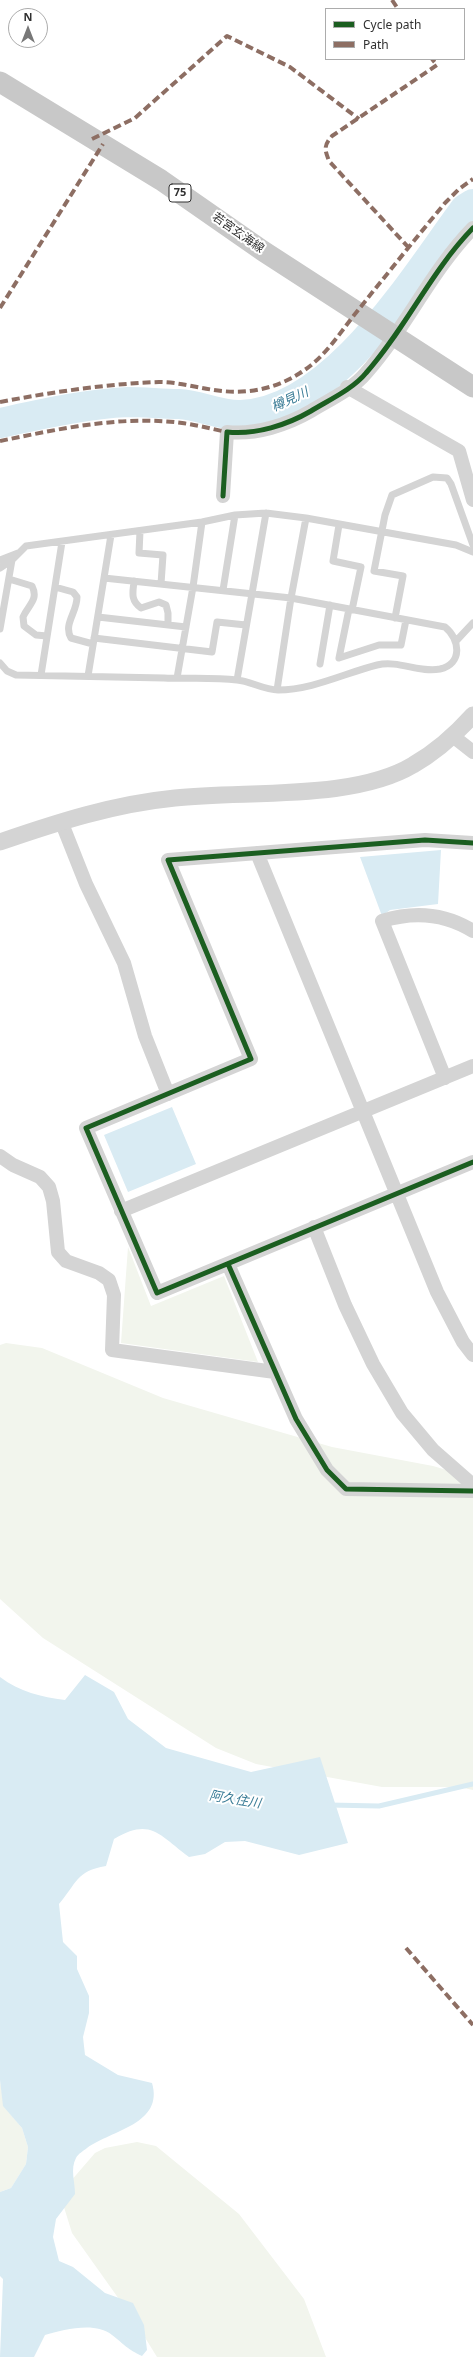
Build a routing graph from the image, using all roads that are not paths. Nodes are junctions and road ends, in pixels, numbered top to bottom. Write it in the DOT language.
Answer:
graph roads {
  1 [pos="0,82"];
  2 [pos="473,228"];
  3 [pos="392,335"];
  4 [pos="347,387"];
  5 [pos="473,387"];
  6 [pos="223,496"];
  7 [pos="473,500"];
  8 [pos="266,513"];
  9 [pos="235,515"];
  10 [pos="306,518"];
  11 [pos="202,522"];
  12 [pos="339,524"];
  13 [pos="140,531"];
  14 [pos="381,532"];
  15 [pos="111,535"];
  16 [pos="62,542"];
  17 [pos="473,545"];
  18 [pos="18,552"];
  19 [pos="473,552"];
  20 [pos="0,560"];
  21 [pos="12,560"];
  22 [pos="0,568"];
  23 [pos="104,578"];
  24 [pos="9,579"];
  25 [pos="134,581"];
  26 [pos="161,584"];
  27 [pos="55,587"];
  28 [pos="193,587"];
  29 [pos="223,590"];
  30 [pos="252,593"];
  31 [pos="291,598"];
  32 [pos="330,605"];
  33 [pos="351,609"];
  34 [pos="98,617"];
  35 [pos="395,618"];
  36 [pos="406,620"];
  37 [pos="473,623"];
  38 [pos="168,625"];
  39 [pos="246,625"];
  40 [pos="186,626"];
  41 [pos="0,629"];
  42 [pos="47,636"];
  43 [pos="457,640"];
  44 [pos="94,641"];
  45 [pos="182,648"];
  46 [pos="0,663"];
  47 [pos="320,664"];
  48 [pos="4,670"];
  49 [pos="41,675"];
  50 [pos="88,676"];
  51 [pos="177,678"];
  52 [pos="237,680"];
  53 [pos="277,690"];
  54 [pos="473,715"];
  55 [pos="454,737"];
  56 [pos="473,752"];
  57 [pos="61,821"];
  58 [pos="0,842"];
  59 [pos="473,843"];
  60 [pos="257,853"];
  61 [pos="473,931"];
  62 [pos="473,1066"];
  63 [pos="445,1078"];
  64 [pos="168,1094"];
  65 [pos="362,1111"];
  66 [pos="0,1156"];
  67 [pos="473,1162"];
  68 [pos="397,1194"];
  69 [pos="121,1211"];
  70 [pos="314,1228"];
  71 [pos="228,1264"];
  72 [pos="473,1356"];
  73 [pos="275,1372"];
  74 [pos="473,1485"];
  75 [pos="473,1490"];
  1 -- 3 [label="main road, 若宮玄海線 / 75"];
  2 -- 3 [label="street"];
  3 -- 4 [label="street"];
  3 -- 5 [label="main road, 若宮玄海線 / 75"];
  4 -- 6 [label="street"];
  4 -- 7 [label="street"];
  8 -- 9 [label="lane"];
  8 -- 10 [label="lane"];
  8 -- 30 [label="lane"];
  9 -- 11 [label="lane"];
  9 -- 29 [label="lane"];
  10 -- 12 [label="lane"];
  10 -- 31 [label="lane"];
  11 -- 13 [label="lane"];
  11 -- 28 [label="lane"];
  12 -- 14 [label="lane"];
  12 -- 33 [label="lane"];
  13 -- 15 [label="lane"];
  13 -- 26 [label="lane"];
  14 -- 17 [label="lane"];
  14 -- 19 [label="lane"];
  14 -- 35 [label="lane"];
  15 -- 16 [label="lane"];
  15 -- 23 [label="lane"];
  16 -- 18 [label="lane"];
  16 -- 27 [label="lane"];
  18 -- 20 [label="lane"];
  18 -- 21 [label="lane"];
  21 -- 22 [label="lane"];
  21 -- 24 [label="lane"];
  23 -- 25 [label="lane"];
  23 -- 34 [label="lane"];
  24 -- 41 [label="lane"];
  24 -- 42 [label="lane"];
  25 -- 26 [label="lane"];
  25 -- 38 [label="lane"];
  26 -- 28 [label="lane"];
  27 -- 42 [label="lane"];
  27 -- 44 [label="lane"];
  28 -- 29 [label="lane"];
  28 -- 40 [label="lane"];
  29 -- 30 [label="lane"];
  30 -- 31 [label="lane"];
  30 -- 39 [label="lane"];
  31 -- 32 [label="lane"];
  31 -- 53 [label="lane"];
  32 -- 33 [label="lane"];
  32 -- 47 [label="lane"];
  33 -- 35 [label="lane"];
  33 -- 36 [label="lane"];
  34 -- 38 [label="lane"];
  34 -- 44 [label="lane"];
  35 -- 36 [label="lane"];
  36 -- 43 [label="lane"];
  37 -- 43 [label="lane"];
  38 -- 40 [label="lane"];
  39 -- 45 [label="lane"];
  39 -- 52 [label="lane"];
  40 -- 45 [label="lane"];
  42 -- 49 [label="lane"];
  43 -- 53 [label="lane"];
  44 -- 45 [label="lane"];
  44 -- 50 [label="lane"];
  45 -- 51 [label="lane"];
  46 -- 48 [label="lane"];
  48 -- 49 [label="lane"];
  49 -- 50 [label="lane"];
  50 -- 51 [label="lane"];
  51 -- 52 [label="lane"];
  52 -- 53 [label="lane"];
  54 -- 55 [label="street"];
  55 -- 56 [label="street"];
  55 -- 57 [label="street"];
  57 -- 58 [label="street"];
  57 -- 64 [label="street"];
  59 -- 60 [label="street"];
  60 -- 64 [label="street"];
  60 -- 65 [label="street"];
  61 -- 63 [label="street"];
  62 -- 63 [label="street"];
  63 -- 65 [label="street"];
  64 -- 69 [label="street"];
  65 -- 68 [label="street"];
  65 -- 69 [label="street"];
  66 -- 73 [label="street"];
  67 -- 68 [label="street"];
  68 -- 70 [label="street"];
  68 -- 72 [label="street"];
  69 -- 71 [label="street"];
  70 -- 71 [label="street"];
  70 -- 74 [label="street"];
  71 -- 73 [label="street"];
  73 -- 75 [label="street"];
}
